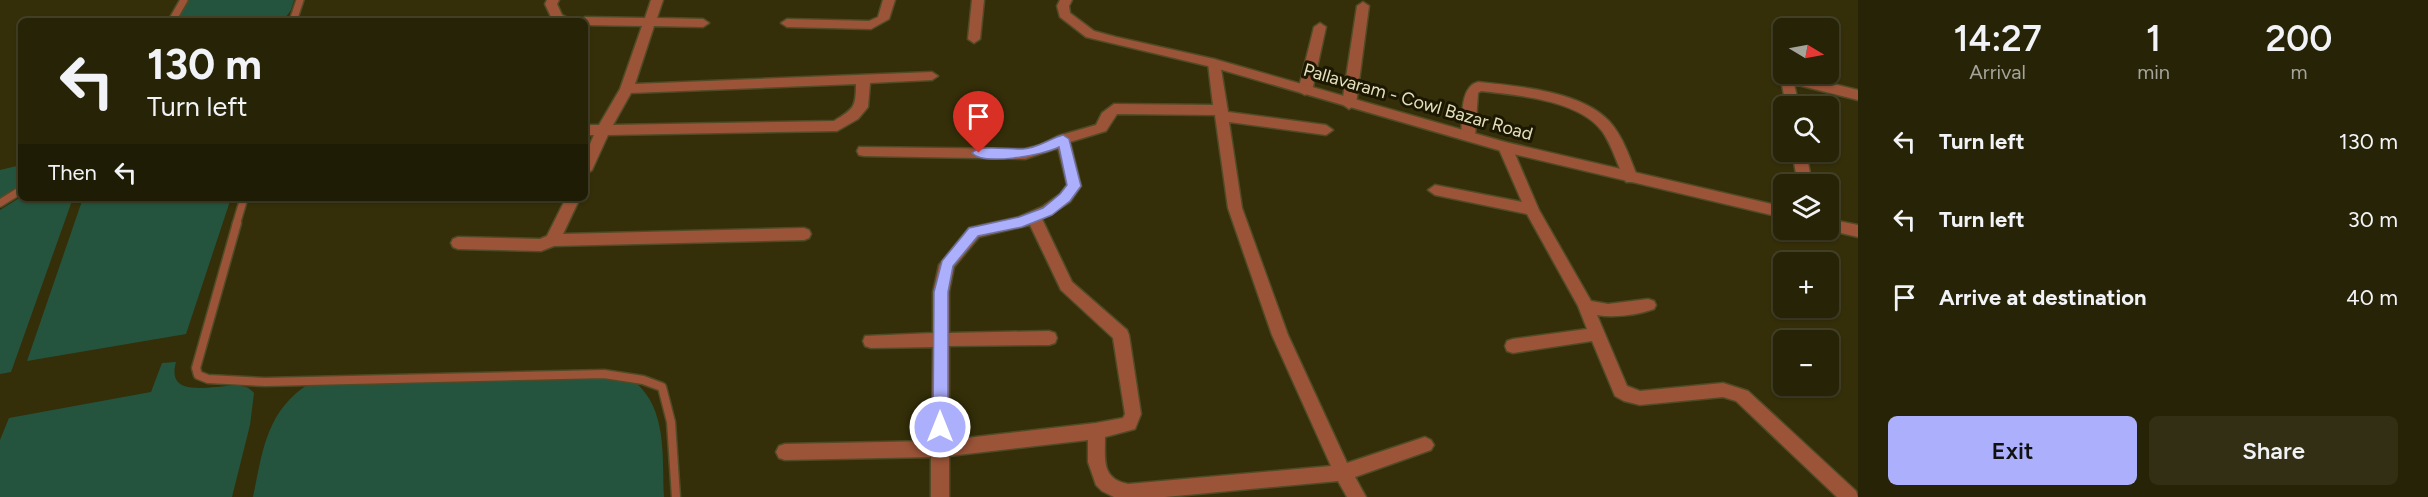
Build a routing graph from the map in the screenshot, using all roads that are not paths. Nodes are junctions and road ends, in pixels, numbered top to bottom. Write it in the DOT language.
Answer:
graph roads {
  1 [pos="184,0"];
  2 [pos="300,0"];
  3 [pos="554,0"];
  4 [pos="657,0"];
  5 [pos="889,0"];
  6 [pos="978,0"];
  7 [pos="1066,0"];
  8 [pos="1363,6"];
  9 [pos="174,18"];
  10 [pos="294,18"];
  11 [pos="557,18"];
  12 [pos="588,21"];
  13 [pos="648,21"];
  14 [pos="703,22"];
  15 [pos="787,23"];
  16 [pos="1320,27"];
  17 [pos="974,39"];
  18 [pos="1214,63"];
  19 [pos="932,76"];
  20 [pos="863,79"];
  21 [pos="1816,84"];
  22 [pos="627,89"];
  23 [pos="1305,91"];
  24 [pos="1858,95"];
  25 [pos="1349,104"];
  26 [pos="1221,113"];
  27 [pos="588,130"];
  28 [pos="603,130"];
  29 [pos="1326,130"];
  30 [pos="1468,136"];
  31 [pos="1063,139"];
  32 [pos="1505,147"];
  33 [pos="864,151"];
  34 [pos="588,163"];
  35 [pos="1631,177"];
  36 [pos="1435,190"];
  37 [pos="18,192"];
  38 [pos="243,201"];
  39 [pos="572,201"];
  40 [pos="0,203"];
  41 [pos="1532,210"];
  42 [pos="1773,210"];
  43 [pos="1034,217"];
  44 [pos="1839,227"];
  45 [pos="1858,231"];
  46 [pos="804,234"];
  47 [pos="553,240"];
  48 [pos="458,243"];
  49 [pos="1585,304"];
  50 [pos="1648,305"];
  51 [pos="1597,334"];
  52 [pos="1049,338"];
  53 [pos="940,340"];
  54 [pos="872,341"];
  55 [pos="1514,346"];
  56 [pos="1096,431"];
  57 [pos="1425,445"];
  58 [pos="940,449"];
  59 [pos="785,452"];
  60 [pos="1343,473"];
  61 [pos="676,497"];
  62 [pos="940,497"];
  63 [pos="1358,497"];
  64 [pos="1850,497"];
  1 -- 9 [label="lane"];
  2 -- 10 [label="lane"];
  3 -- 11 [label="street"];
  4 -- 13 [label="street"];
  5 -- 15 [label="street"];
  6 -- 17 [label="street"];
  7 -- 18 [label="street, Pallavaram - Cowl Bazar Road"];
  8 -- 25 [label="street"];
  12 -- 13 [label="street"];
  13 -- 14 [label="street"];
  13 -- 22 [label="street"];
  16 -- 23 [label="street"];
  18 -- 23 [label="street, Pallavaram - Cowl Bazar Road"];
  18 -- 26 [label="street"];
  19 -- 20 [label="street"];
  20 -- 22 [label="street"];
  20 -- 28 [label="street"];
  21 -- 24 [label="street"];
  22 -- 28 [label="street"];
  23 -- 25 [label="street, Pallavaram - Cowl Bazar Road"];
  25 -- 30 [label="street, Pallavaram - Cowl Bazar Road"];
  26 -- 29 [label="street"];
  26 -- 31 [label="street"];
  26 -- 60 [label="street"];
  27 -- 28 [label="street"];
  28 -- 34 [label="street"];
  30 -- 32 [label="street, Pallavaram - Cowl Bazar Road"];
  30 -- 35 [label="street"];
  31 -- 33 [label="street"];
  31 -- 43 [label="street"];
  32 -- 35 [label="street, Pallavaram - Cowl Bazar Road"];
  32 -- 41 [label="street"];
  35 -- 42 [label="street, Pallavaram - Cowl Bazar Road"];
  36 -- 41 [label="street"];
  37 -- 40 [label="lane"];
  38 -- 61 [label="lane"];
  39 -- 47 [label="street"];
  41 -- 49 [label="street"];
  43 -- 53 [label="street"];
  43 -- 56 [label="street"];
  44 -- 45 [label="street"];
  46 -- 47 [label="street"];
  47 -- 48 [label="street"];
  49 -- 50 [label="street"];
  49 -- 51 [label="street"];
  51 -- 55 [label="street"];
  51 -- 64 [label="street"];
  52 -- 53 [label="street"];
  53 -- 54 [label="street"];
  53 -- 58 [label="street"];
  56 -- 58 [label="street"];
  56 -- 60 [label="street"];
  57 -- 60 [label="street"];
  58 -- 59 [label="street"];
  58 -- 62 [label="street"];
  60 -- 63 [label="street"];
}
